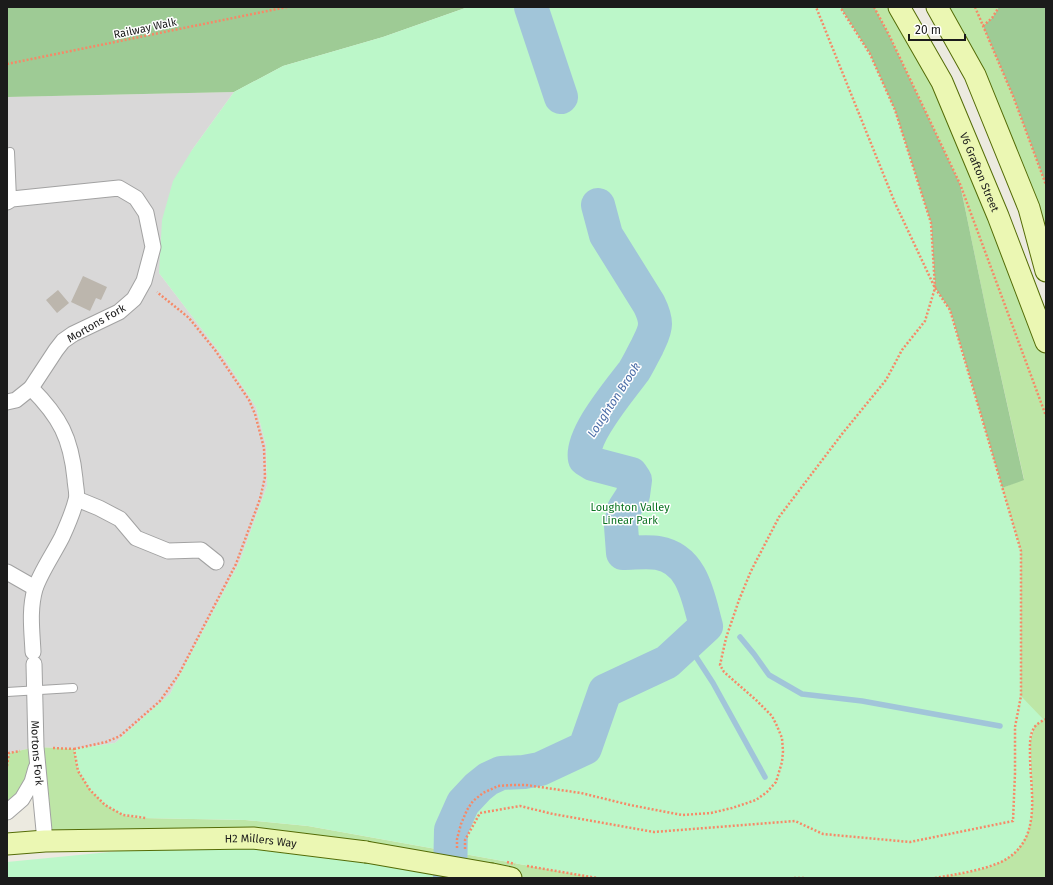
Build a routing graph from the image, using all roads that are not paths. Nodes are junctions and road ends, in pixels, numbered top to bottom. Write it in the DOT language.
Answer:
graph roads {
  1 [pos="900,7"];
  2 [pos="937,7"];
  3 [pos="10,152"];
  4 [pos="9,201"];
  5 [pos="1046,272"];
  6 [pos="1046,342"];
  7 [pos="31,388"];
  8 [pos="7,402"];
  9 [pos="77,499"];
  10 [pos="216,562"];
  11 [pos="7,572"];
  12 [pos="35,588"];
  13 [pos="73,688"];
  14 [pos="35,690"];
  15 [pos="7,692"];
  16 [pos="38,763"];
  17 [pos="7,812"];
  18 [pos="45,842"];
  19 [pos="7,844"];
  20 [pos="506,872"];
  1 -- 6 [label="street, V6 Grafton Street"];
  2 -- 5 [label="street"];
  3 -- 4 [label="lane"];
  4 -- 7 [label="street, Mortons Fork"];
  7 -- 8 [label="street, Mortons Fork"];
  7 -- 9 [label="street, Mortons Fork"];
  9 -- 10 [label="street"];
  9 -- 12 [label="street, Mortons Fork"];
  11 -- 12 [label="street"];
  12 -- 14 [label="street, Mortons Fork"];
  13 -- 14 [label="lane"];
  14 -- 15 [label="lane"];
  14 -- 16 [label="street, Mortons Fork"];
  16 -- 17 [label="street"];
  16 -- 18 [label="street, Mortons Fork"];
  18 -- 19 [label="street, H2 Millers Way"];
  18 -- 20 [label="street, H2 Millers Way, bridge"];
}
